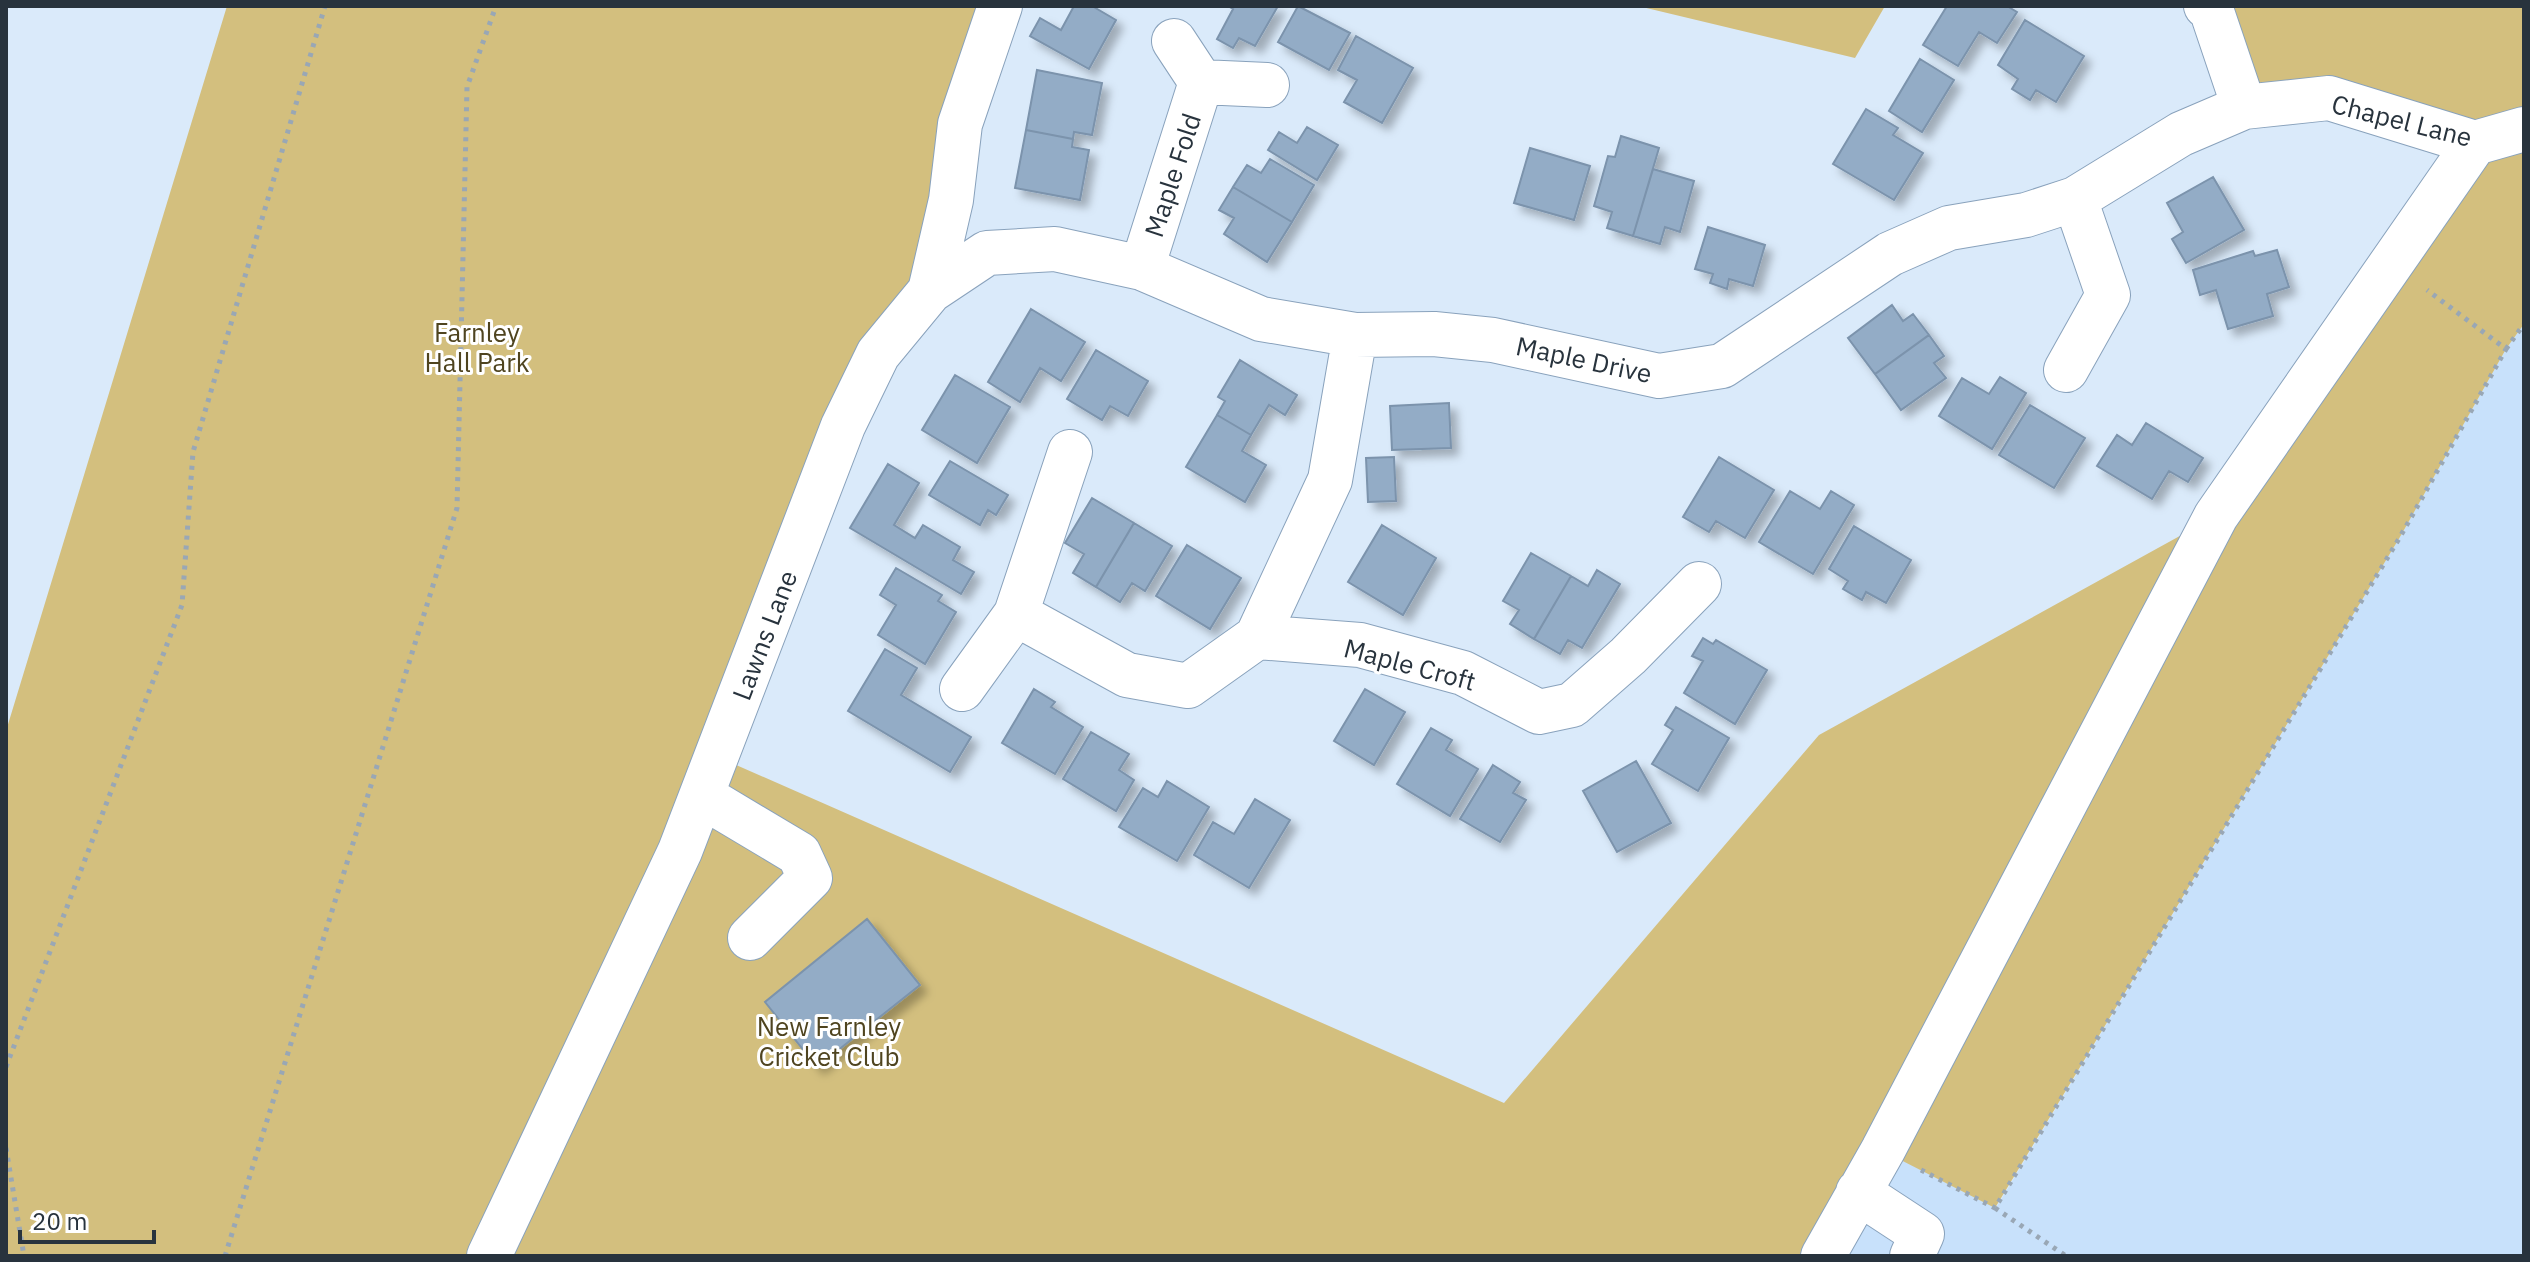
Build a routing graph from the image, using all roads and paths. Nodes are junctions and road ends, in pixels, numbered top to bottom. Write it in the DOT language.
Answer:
graph roads {
  1 [pos="325,6"];
  2 [pos="496,6"];
  3 [pos="1000,6"];
  4 [pos="2206,6"];
  5 [pos="1174,41"];
  6 [pos="1201,82"];
  7 [pos="1267,85"];
  8 [pos="2244,107"];
  9 [pos="2524,129"];
  10 [pos="2475,143"];
  11 [pos="2075,199"];
  12 [pos="2391,263"];
  13 [pos="1142,268"];
  14 [pos="930,291"];
  15 [pos="2524,324"];
  16 [pos="1355,335"];
  17 [pos="2506,349"];
  18 [pos="2066,370"];
  19 [pos="1070,452"];
  20 [pos="1699,584"];
  21 [pos="1016,614"];
  22 [pos="1257,637"];
  23 [pos="962,689"];
  24 [pos="702,796"];
  25 [pos="750,938"];
  26 [pos="6,1067"];
  27 [pos="6,1148"];
  28 [pos="1883,1150"];
  29 [pos="1858,1192"];
  30 [pos="1995,1208"];
  31 [pos="24,1256"];
  32 [pos="225,1256"];
  33 [pos="489,1256"];
  34 [pos="1823,1256"];
  35 [pos="1912,1256"];
  36 [pos="2066,1256"];
  1 -- 26 [label="path"];
  2 -- 32 [label="path"];
  3 -- 14 [label="street, Lawns Lane"];
  4 -- 8 [label="street"];
  5 -- 6 [label="street, Maple Fold"];
  6 -- 7 [label="street, Maple Fold"];
  6 -- 13 [label="street, Maple Fold"];
  8 -- 10 [label="street, Chapel Lane"];
  8 -- 11 [label="street, Maple Drive"];
  9 -- 10 [label="street, Chapel Lane"];
  10 -- 12 [label="street"];
  11 -- 16 [label="street, Maple Drive"];
  11 -- 18 [label="street"];
  12 -- 17 [label="path"];
  12 -- 28 [label="street"];
  13 -- 14 [label="street, Maple Drive"];
  13 -- 16 [label="street, Maple Drive"];
  14 -- 24 [label="street, Lawns Lane"];
  15 -- 17 [label="path"];
  16 -- 22 [label="street"];
  17 -- 30 [label="path"];
  19 -- 21 [label="street"];
  20 -- 22 [label="street, Maple Croft"];
  21 -- 22 [label="street"];
  21 -- 23 [label="street"];
  24 -- 25 [label="street"];
  24 -- 33 [label="street, Lawns Lane"];
  27 -- 31 [label="path"];
  28 -- 29 [label="street"];
  28 -- 30 [label="path"];
  29 -- 34 [label="street"];
  29 -- 35 [label="street"];
  30 -- 36 [label="path"];
}
